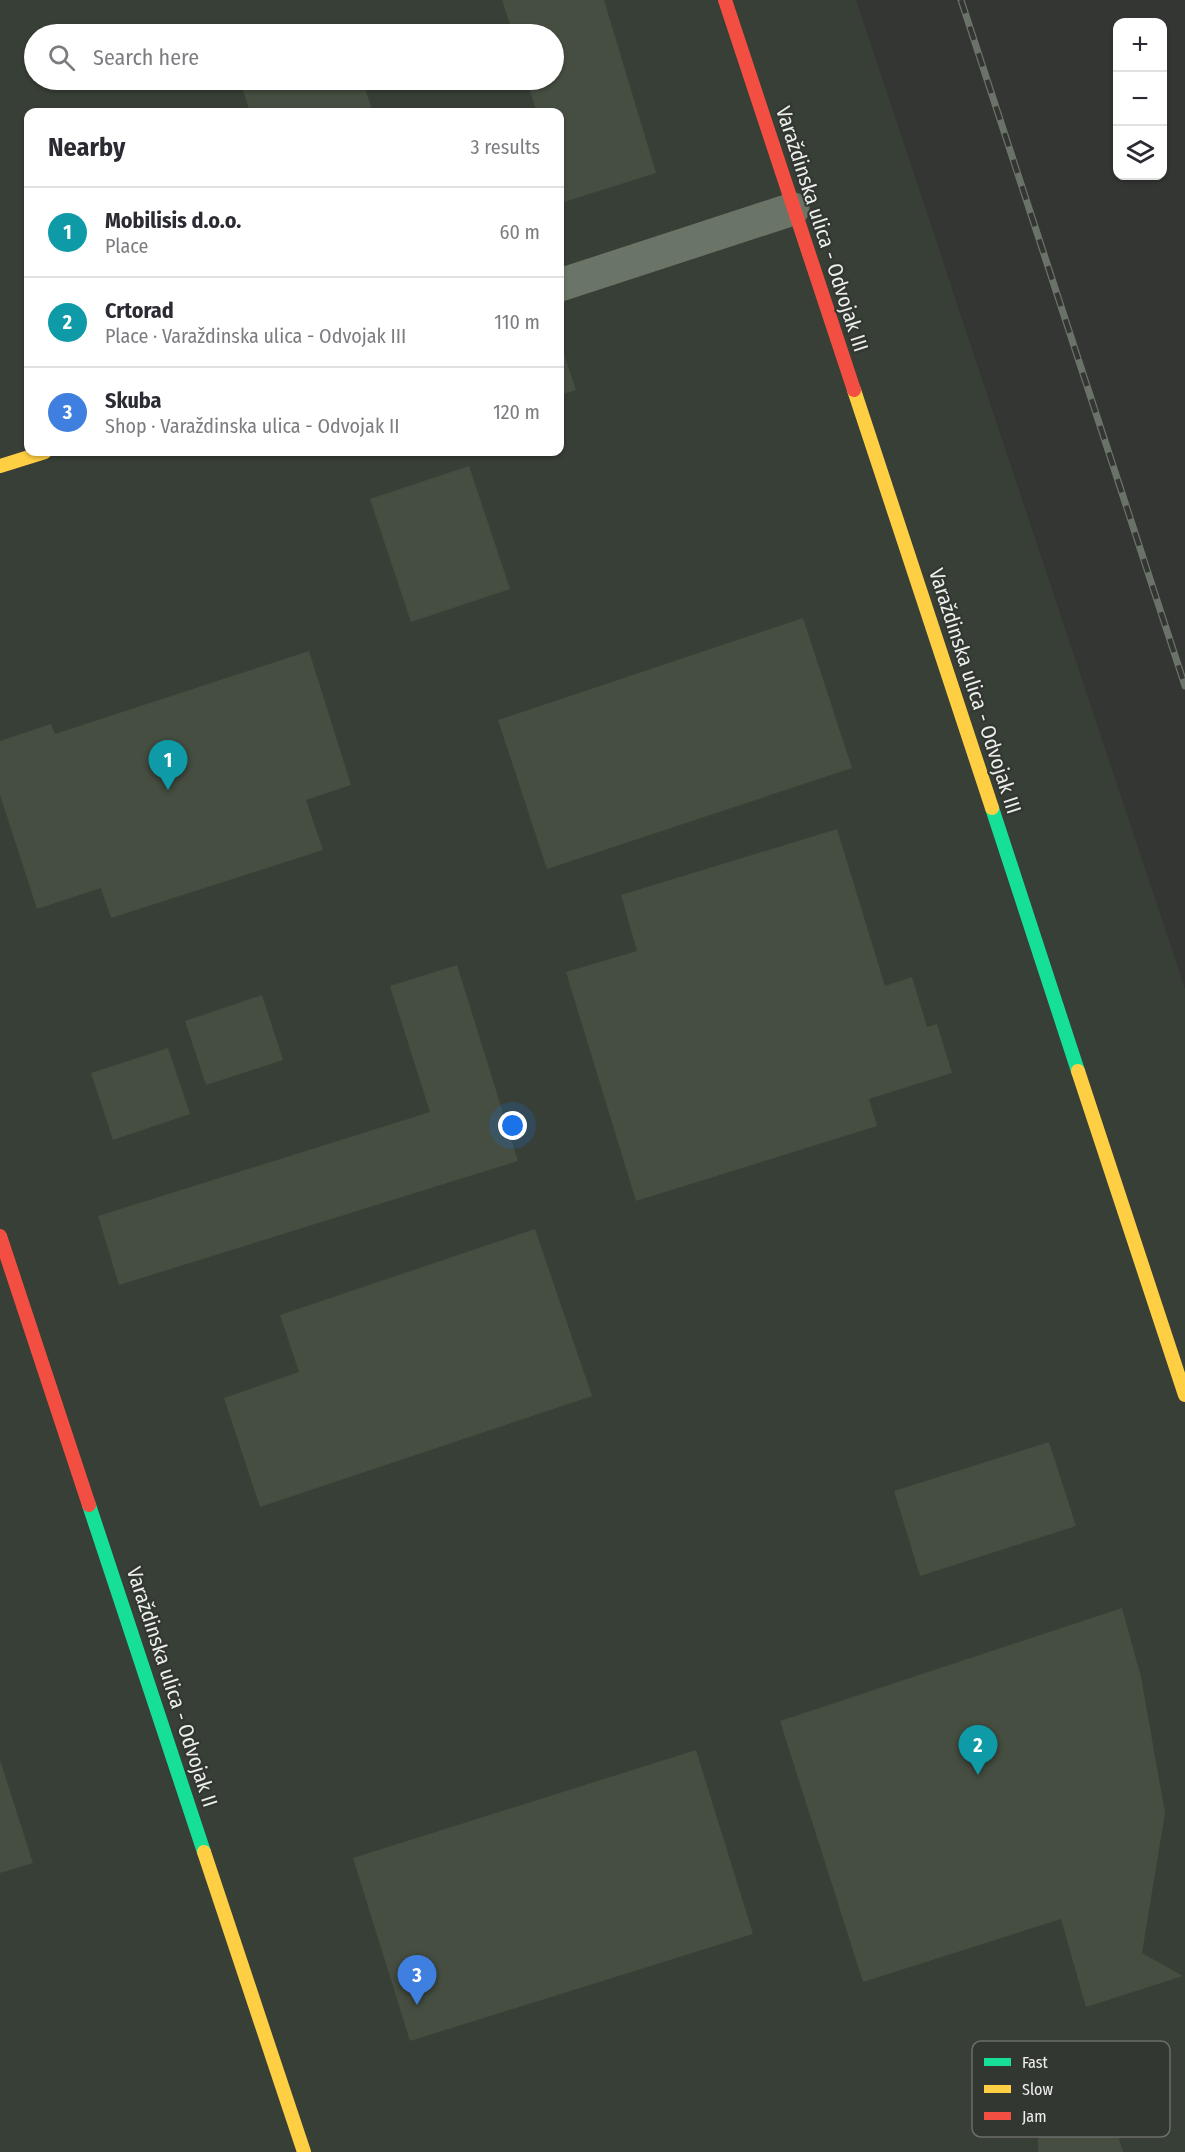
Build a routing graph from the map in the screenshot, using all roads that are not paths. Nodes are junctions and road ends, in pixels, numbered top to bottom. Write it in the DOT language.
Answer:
graph roads {
  1 [pos="725,0"];
  2 [pos="793,209"];
  3 [pos="564,284"];
  4 [pos="32,456"];
  5 [pos="0,466"];
  6 [pos="0,1236"];
  7 [pos="1185,1395"];
  8 [pos="303,2152"];
  1 -- 2 [label="street, Varaždinska ulica - Odvojak III"];
  2 -- 3 [label="street"];
  2 -- 7 [label="street, Varaždinska ulica - Odvojak III"];
  4 -- 5 [label="street"];
  6 -- 8 [label="street, Varaždinska ulica - Odvojak II"];
}
